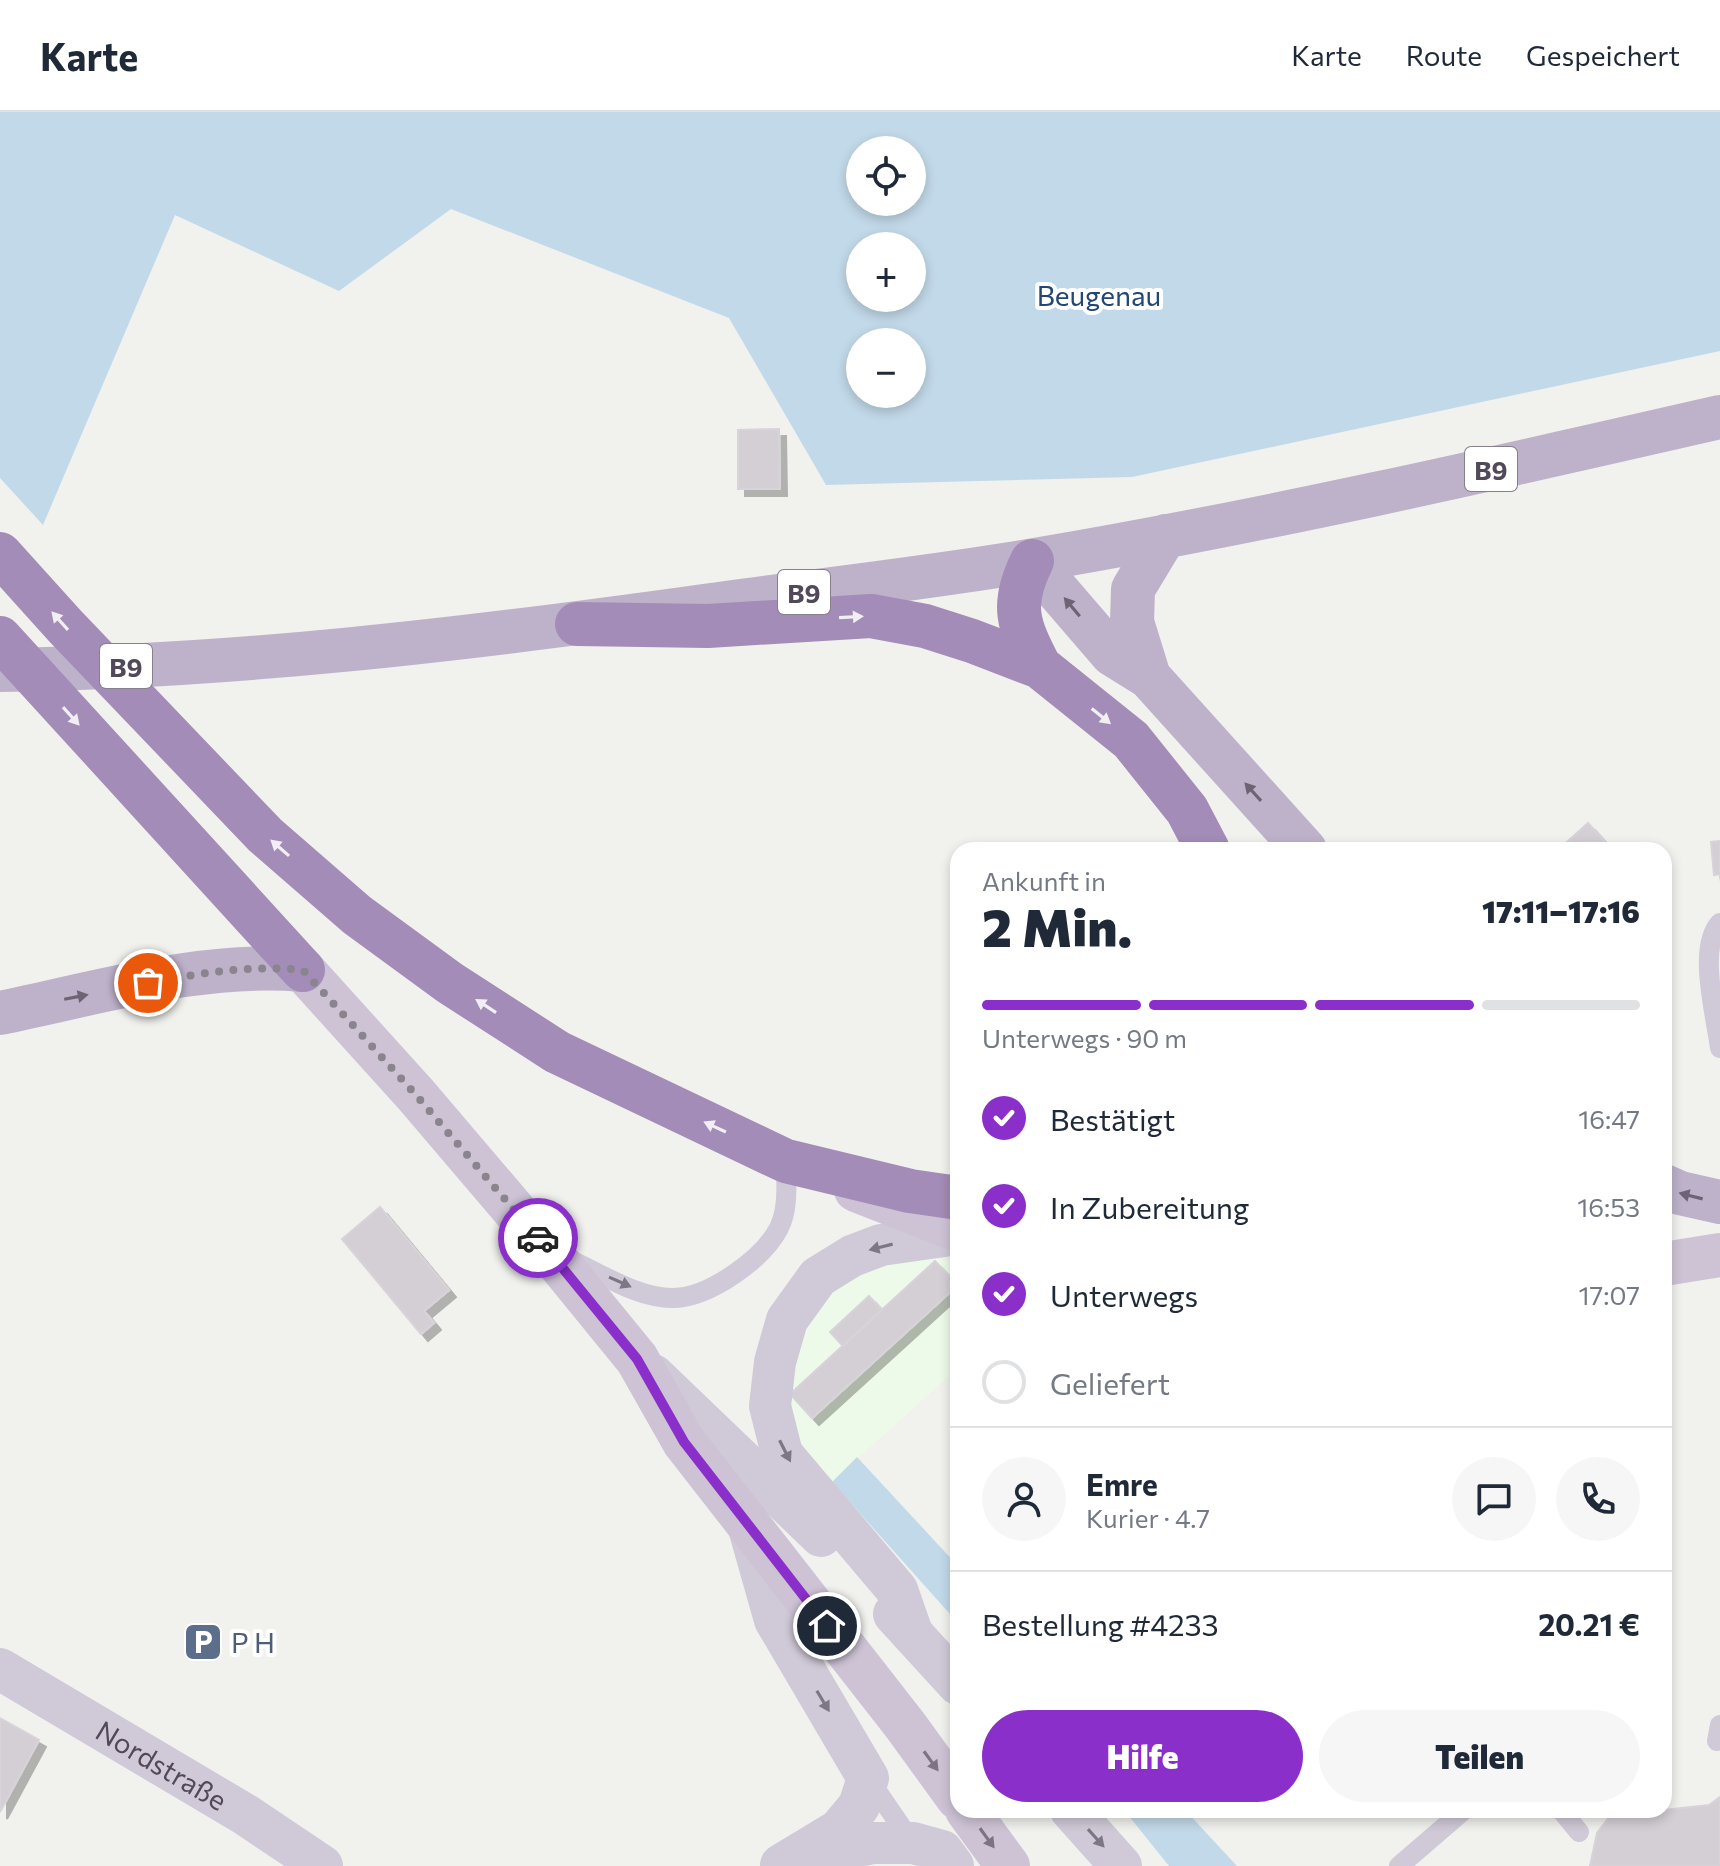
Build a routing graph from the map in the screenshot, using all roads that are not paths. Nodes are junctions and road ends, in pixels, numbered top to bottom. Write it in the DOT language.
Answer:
graph roads {
  1 [pos="1720,417"];
  2 [pos="1165,536"];
  3 [pos="0,554"];
  4 [pos="1032,561"];
  5 [pos="577,624"];
  6 [pos="0,638"];
  7 [pos="1040,667"];
  8 [pos="0,670"];
  9 [pos="1149,677"];
  10 [pos="1204,842"];
  11 [pos="1298,842"];
  12 [pos="1720,923"];
  13 [pos="303,970"];
  14 [pos="0,1013"];
  15 [pos="1720,1048"];
  16 [pos="786,1161"];
  17 [pos="1672,1190"];
  18 [pos="950,1197"];
  19 [pos="1720,1202"];
  20 [pos="950,1229"];
  21 [pos="950,1233"];
  22 [pos="548,1250"];
  23 [pos="1720,1255"];
  24 [pos="1672,1263"];
  25 [pos="637,1359"];
  26 [pos="749,1528"];
  27 [pos="912,1633"];
  28 [pos="0,1669"];
  29 [pos="950,1675"];
  30 [pos="868,1778"];
  31 [pos="950,1787"];
  32 [pos="973,1818"];
  33 [pos="1078,1818"];
  34 [pos="1455,1818"];
  35 [pos="1568,1818"];
  36 [pos="1579,1832"];
  37 [pos="921,1855"];
  38 [pos="780,1865"];
  39 [pos="322,1866"];
  40 [pos="953,1866"];
  41 [pos="1008,1866"];
  42 [pos="1121,1866"];
  43 [pos="1399,1866"];
  1 -- 2 [label="main road, B9"];
  2 -- 4 [label="main road, B9"];
  2 -- 9 [label="main road"];
  16 -- 3 [label="highway, one-way"];
  4 -- 5 [label="main road, B9"];
  4 -- 7 [label="highway"];
  9 -- 4 [label="main road, one-way"];
  5 -- 7 [label="highway, one-way"];
  5 -- 8 [label="main road, B9"];
  6 -- 13 [label="highway, one-way"];
  7 -- 10 [label="highway, one-way"];
  11 -- 9 [label="main road, one-way"];
  12 -- 15 [label="lane"];
  14 -- 13 [label="main road, one-way"];
  13 -- 22 [label="street"];
  16 -- 18 [label="highway"];
  16 -- 20 [label="street"];
  22 -- 16 [label="lane, one-way"];
  19 -- 17 [label="main road, one-way"];
  21 -- 27 [label="street, one-way"];
  22 -- 25 [label="street"];
  23 -- 24 [label="street"];
  25 -- 26 [label="street"];
  25 -- 27 [label="street"];
  26 -- 30 [label="street, one-way"];
  26 -- 31 [label="street, one-way"];
  27 -- 29 [label="street"];
  28 -- 39 [label="street, Nordstraße"];
  30 -- 37 [label="lane"];
  30 -- 38 [label="street"];
  32 -- 41 [label="street, one-way"];
  33 -- 42 [label="street, one-way"];
  34 -- 43 [label="lane"];
  35 -- 36 [label="lane"];
  37 -- 38 [label="street"];
  37 -- 40 [label="street"];
}
